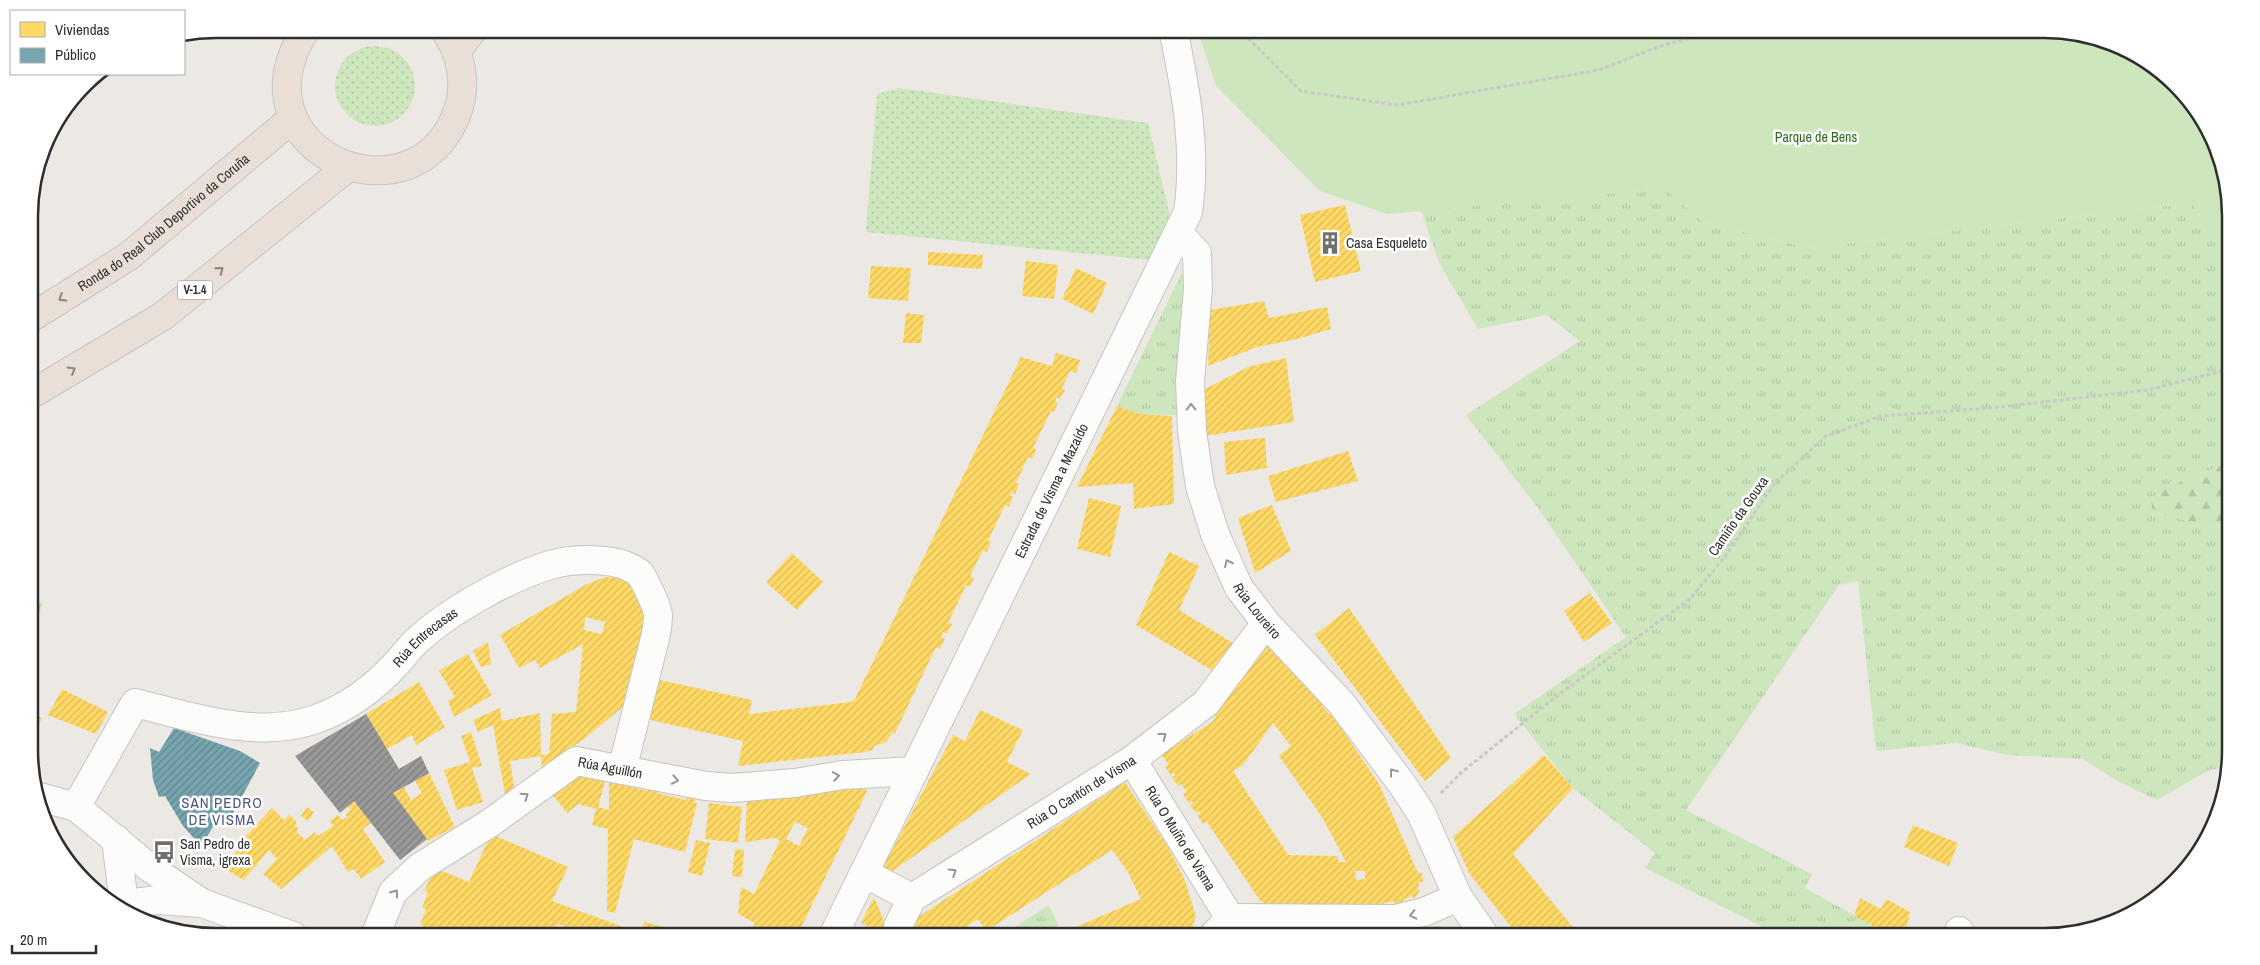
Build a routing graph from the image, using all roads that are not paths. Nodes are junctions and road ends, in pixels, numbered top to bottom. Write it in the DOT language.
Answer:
graph roads {
  1 [pos="300,38"];
  2 [pos="1175,38"];
  3 [pos="450,40"];
  4 [pos="293,118"];
  5 [pos="348,167"];
  6 [pos="1178,234"];
  7 [pos="38,312"];
  8 [pos="38,390"];
  9 [pos="1266,623"];
  10 [pos="1132,760"];
  11 [pos="622,770"];
  12 [pos="914,771"];
  13 [pos="45,798"];
  14 [pos="76,807"];
  15 [pos="116,839"];
  16 [pos="864,873"];
  17 [pos="1458,897"];
  18 [pos="912,898"];
  19 [pos="122,901"];
  20 [pos="202,904"];
  21 [pos="128,905"];
  22 [pos="1221,927"];
  23 [pos="270,928"];
  24 [pos="378,928"];
  25 [pos="837,928"];
  26 [pos="899,928"];
  27 [pos="1479,928"];
  1 -- 4 [label="highway"];
  2 -- 6 [label="street, Estrada de Visma a Mazaído"];
  3 -- 5 [label="highway"];
  4 -- 5 [label="highway"];
  4 -- 7 [label="highway, Ronda do Real Club Deportivo da Coruña, one-way"];
  8 -- 5 [label="highway, V-1.4, one-way"];
  9 -- 6 [label="street, Rúa Loureiro, one-way"];
  6 -- 12 [label="street, Estrada de Visma a Mazaído"];
  10 -- 9 [label="street, Rúa O Cantón de Visma, one-way"];
  17 -- 9 [label="street, Rúa Loureiro, one-way"];
  18 -- 10 [label="street, Rúa O Cantón de Visma, one-way"];
  10 -- 22 [label="street, Rúa O Muíño de Visma"];
  11 -- 12 [label="street, Rúa Aguillón, one-way"];
  11 -- 14 [label="street, Rúa Entrecasas"];
  24 -- 11 [label="street, Rúa Aguillón, one-way"];
  12 -- 16 [label="street, Estrada de Visma a Mazaído"];
  13 -- 14 [label="street"];
  14 -- 15 [label="street"];
  15 -- 19 [label="street"];
  15 -- 20 [label="street"];
  16 -- 18 [label="street"];
  16 -- 25 [label="street, Estrada de Visma a Mazaído"];
  17 -- 22 [label="street, Rúa O Muíño de Visma, one-way"];
  17 -- 27 [label="street, Rúa Loureiro"];
  18 -- 26 [label="street"];
  20 -- 21 [label="street"];
  20 -- 23 [label="street"];
}
